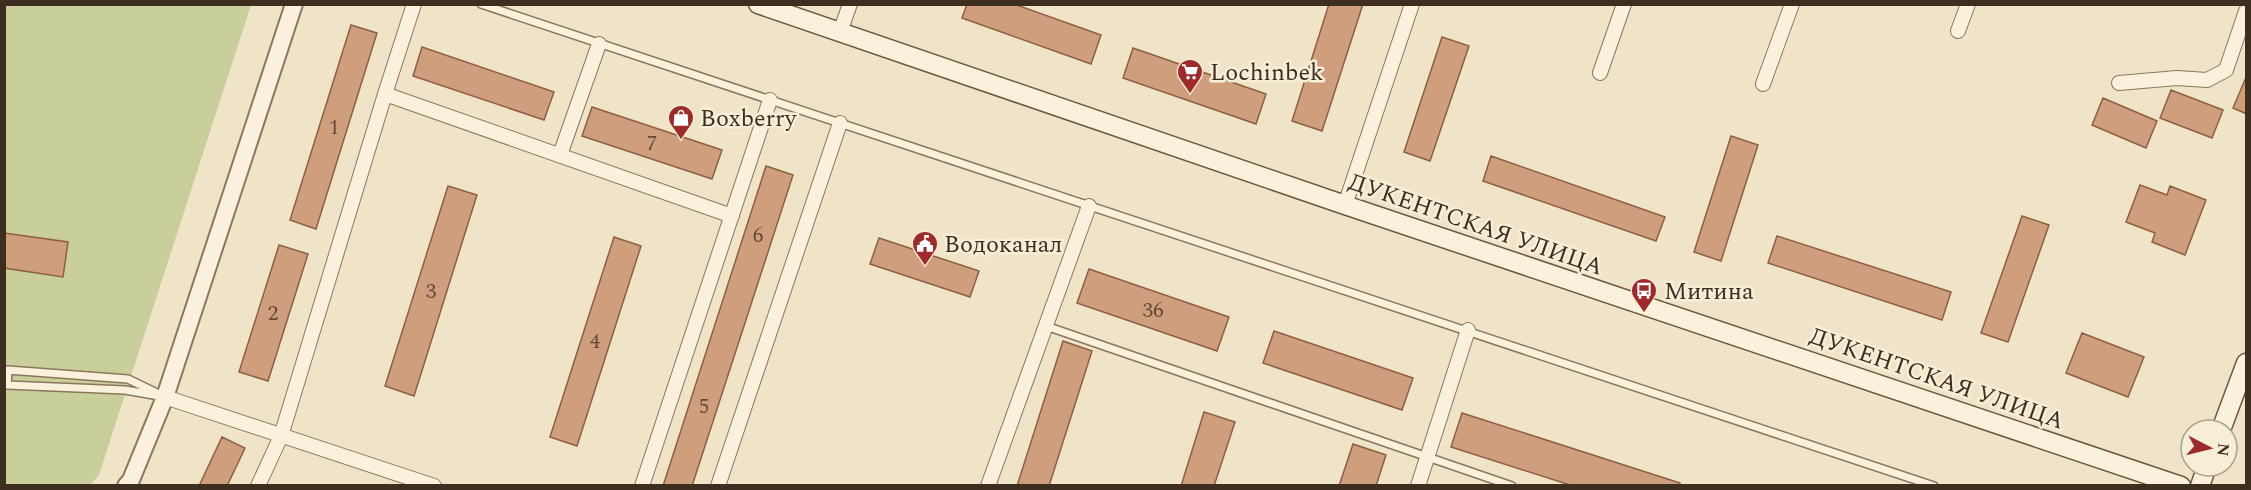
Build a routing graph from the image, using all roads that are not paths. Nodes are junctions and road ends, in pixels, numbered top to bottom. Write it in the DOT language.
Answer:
graph roads {
  1 [pos="294,4"];
  2 [pos="414,4"];
  3 [pos="481,4"];
  4 [pos="758,4"];
  5 [pos="850,4"];
  6 [pos="1624,4"];
  7 [pos="1792,4"];
  8 [pos="1968,4"];
  9 [pos="1410,5"];
  10 [pos="2247,11"];
  11 [pos="1958,31"];
  12 [pos="840,32"];
  13 [pos="599,44"];
  14 [pos="1600,73"];
  15 [pos="2119,83"];
  16 [pos="1763,84"];
  17 [pos="384,94"];
  18 [pos="770,100"];
  19 [pos="840,123"];
  20 [pos="560,155"];
  21 [pos="1345,205"];
  22 [pos="1089,206"];
  23 [pos="732,216"];
  24 [pos="1046,326"];
  25 [pos="1468,330"];
  26 [pos="2247,363"];
  27 [pos="165,397"];
  28 [pos="2226,418"];
  29 [pos="281,436"];
  30 [pos="1427,456"];
  31 [pos="126,486"];
  32 [pos="258,486"];
  33 [pos="434,486"];
  34 [pos="642,486"];
  35 [pos="718,486"];
  36 [pos="988,486"];
  37 [pos="1418,486"];
  38 [pos="1512,486"];
  39 [pos="1934,486"];
  40 [pos="2181,486"];
  1 -- 27 [label="street"];
  2 -- 17 [label="street"];
  3 -- 13 [label="lane"];
  4 -- 12 [label="main road, ДУКЕНТСКАЯ УЛИЦА"];
  5 -- 12 [label="street"];
  6 -- 14 [label="street"];
  7 -- 16 [label="street"];
  8 -- 11 [label="street"];
  9 -- 21 [label="street"];
  10 -- 15 [label="street"];
  12 -- 21 [label="main road, ДУКЕНТСКАЯ УЛИЦА"];
  13 -- 18 [label="lane"];
  13 -- 20 [label="street"];
  17 -- 20 [label="street"];
  17 -- 29 [label="street"];
  18 -- 19 [label="lane"];
  18 -- 23 [label="street"];
  19 -- 22 [label="lane"];
  19 -- 35 [label="street"];
  20 -- 23 [label="street"];
  21 -- 40 [label="main road, ДУКЕНТСКАЯ УЛИЦА"];
  22 -- 24 [label="street"];
  22 -- 25 [label="lane"];
  23 -- 34 [label="street"];
  24 -- 30 [label="lane"];
  24 -- 36 [label="street"];
  25 -- 30 [label="street"];
  25 -- 39 [label="lane"];
  26 -- 28 [label="main road"];
  27 -- 27 [label="lane"];
  27 -- 29 [label="street"];
  27 -- 31 [label="street"];
  29 -- 32 [label="street"];
  29 -- 33 [label="street"];
  30 -- 37 [label="street"];
  30 -- 38 [label="lane"];
}
